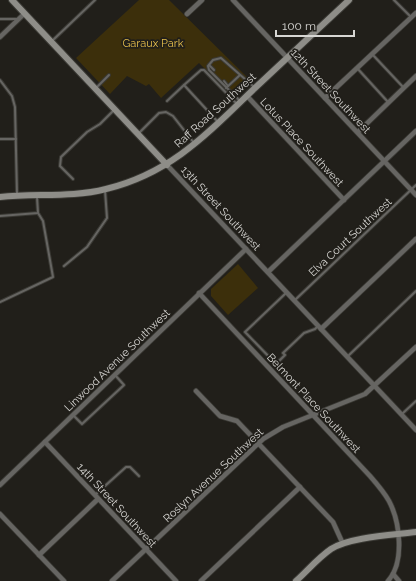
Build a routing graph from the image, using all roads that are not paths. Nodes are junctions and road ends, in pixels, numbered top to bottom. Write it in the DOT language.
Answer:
graph roads {
  1 [pos="12,0"];
  2 [pos="95,0"];
  3 [pos="202,0"];
  4 [pos="233,0"];
  5 [pos="349,0"];
  6 [pos="394,0"];
  7 [pos="416,13"];
  8 [pos="24,14"];
  9 [pos="187,14"];
  10 [pos="412,17"];
  11 [pos="0,19"];
  12 [pos="18,19"];
  13 [pos="0,37"];
  14 [pos="51,42"];
  15 [pos="372,54"];
  16 [pos="288,58"];
  17 [pos="209,65"];
  18 [pos="357,68"];
  19 [pos="214,70"];
  20 [pos="109,75"];
  21 [pos="240,75"];
  22 [pos="416,76"];
  23 [pos="0,80"];
  24 [pos="224,81"];
  25 [pos="184,85"];
  26 [pos="227,87"];
  27 [pos="95,88"];
  28 [pos="255,88"];
  29 [pos="404,88"];
  30 [pos="247,96"];
  31 [pos="325,98"];
  32 [pos="167,101"];
  33 [pos="389,102"];
  34 [pos="239,104"];
  35 [pos="115,109"];
  36 [pos="218,123"];
  37 [pos="416,131"];
  38 [pos="358,132"];
  39 [pos="138,134"];
  40 [pos="0,139"];
  41 [pos="16,139"];
  42 [pos="195,144"];
  43 [pos="384,161"];
  44 [pos="167,165"];
  45 [pos="73,179"];
  46 [pos="416,185"];
  47 [pos="105,189"];
  48 [pos="411,190"];
  49 [pos="37,195"];
  50 [pos="416,195"];
  51 [pos="18,196"];
  52 [pos="0,197"];
  53 [pos="344,200"];
  54 [pos="38,214"];
  55 [pos="0,216"];
  56 [pos="416,239"];
  57 [pos="246,249"];
  58 [pos="64,266"];
  59 [pos="268,272"];
  60 [pos="416,291"];
  61 [pos="199,293"];
  62 [pos="287,293"];
  63 [pos="294,300"];
  64 [pos="0,302"];
  65 [pos="320,327"];
  66 [pos="416,347"];
  67 [pos="347,357"];
  68 [pos="114,375"];
  69 [pos="374,386"];
  70 [pos="196,391"];
  71 [pos="416,401"];
  72 [pos="73,415"];
  73 [pos="313,415"];
  74 [pos="402,415"];
  75 [pos="416,430"];
  76 [pos="45,442"];
  77 [pos="258,443"];
  78 [pos="139,476"];
  79 [pos="0,485"];
  80 [pos="300,487"];
  81 [pos="97,497"];
  82 [pos="0,514"];
  83 [pos="416,532"];
  84 [pos="397,535"];
  85 [pos="343,544"];
  86 [pos="146,549"];
  87 [pos="39,555"];
  88 [pos="393,574"];
  89 [pos="64,581"];
  90 [pos="112,581"];
  91 [pos="176,581"];
  92 [pos="201,581"];
  93 [pos="296,581"];
  94 [pos="388,581"];
  95 [pos="399,581"];
  1 -- 8 [label="main road, 13th Street Southwest"];
  2 -- 14 [label="lane"];
  3 -- 9 [label="street"];
  4 -- 16 [label="street, 12th Street Southwest"];
  5 -- 16 [label="main road, Raff Road Southwest"];
  6 -- 10 [label="lane"];
  7 -- 10 [label="street"];
  8 -- 12 [label="street"];
  8 -- 14 [label="main road, 13th Street Southwest"];
  10 -- 15 [label="street"];
  11 -- 12 [label="lane"];
  12 -- 13 [label="street"];
  14 -- 27 [label="main road, 13th Street Southwest"];
  15 -- 18 [label="street"];
  15 -- 29 [label="lane"];
  16 -- 28 [label="main road, Raff Road Southwest"];
  16 -- 31 [label="street, 12th Street Southwest"];
  17 -- 19 [label="lane"];
  17 -- 21 [label="lane"];
  17 -- 26 [label="lane"];
  18 -- 31 [label="street"];
  18 -- 33 [label="lane"];
  20 -- 27 [label="lane"];
  21 -- 26 [label="lane"];
  21 -- 28 [label="lane"];
  22 -- 29 [label="street"];
  23 -- 41 [label="lane"];
  24 -- 26 [label="lane"];
  25 -- 32 [label="lane"];
  25 -- 34 [label="lane"];
  25 -- 36 [label="lane"];
  26 -- 34 [label="lane"];
  27 -- 35 [label="main road, 13th Street Southwest"];
  28 -- 30 [label="main road, Raff Road Southwest"];
  29 -- 33 [label="street"];
  30 -- 34 [label="main road, Raff Road Southwest"];
  30 -- 53 [label="street, Lotus Place Southwest"];
  31 -- 38 [label="street, 12th Street Southwest"];
  33 -- 38 [label="street"];
  34 -- 36 [label="main road, Raff Road Southwest"];
  35 -- 39 [label="main road, 13th Street Southwest"];
  35 -- 45 [label="lane"];
  36 -- 42 [label="main road, Raff Road Southwest"];
  37 -- 43 [label="street"];
  38 -- 43 [label="street, 12th Street Southwest"];
  39 -- 42 [label="lane"];
  39 -- 44 [label="main road, 13th Street Southwest"];
  40 -- 41 [label="lane"];
  41 -- 51 [label="lane"];
  42 -- 44 [label="main road, Raff Road Southwest"];
  43 -- 48 [label="street, 12th Street Southwest"];
  43 -- 53 [label="street"];
  44 -- 47 [label="main road, Raff Road Southwest"];
  44 -- 57 [label="street, 13th Street Southwest"];
  46 -- 48 [label="lane, Elva Court Southwest"];
  47 -- 49 [label="main road, Raff Road Southwest"];
  47 -- 58 [label="lane"];
  48 -- 50 [label="street, 12th Street Southwest"];
  48 -- 63 [label="lane, Elva Court Southwest"];
  49 -- 51 [label="main road, Raff Road Southwest"];
  49 -- 54 [label="lane"];
  51 -- 52 [label="main road, Raff Road Southwest"];
  53 -- 59 [label="street"];
  54 -- 55 [label="lane"];
  54 -- 64 [label="lane"];
  56 -- 65 [label="street"];
  57 -- 59 [label="street, 13th Street Southwest"];
  57 -- 61 [label="street, Linwood Avenue Southwest"];
  59 -- 62 [label="street, 13th Street Southwest"];
  60 -- 67 [label="lane"];
  61 -- 68 [label="street, Linwood Avenue Southwest"];
  61 -- 73 [label="street, Belmont Place Southwest"];
  62 -- 63 [label="street, 13th Street Southwest"];
  62 -- 65 [label="lane"];
  63 -- 65 [label="street, 13th Street Southwest"];
  65 -- 67 [label="street, 13th Street Southwest"];
  66 -- 69 [label="street, Roslyn Avenue Southwest"];
  67 -- 69 [label="street, 13th Street Southwest"];
  68 -- 72 [label="street, Linwood Avenue Southwest"];
  68 -- 72 [label="lane"];
  69 -- 73 [label="street, Roslyn Avenue Southwest"];
  69 -- 74 [label="street, 13th Street Southwest"];
  70 -- 77 [label="street"];
  71 -- 74 [label="lane"];
  72 -- 76 [label="street, Linwood Avenue Southwest"];
  73 -- 77 [label="street, Roslyn Avenue Southwest"];
  73 -- 84 [label="street, Belmont Place Southwest"];
  74 -- 75 [label="street, 13th Street Southwest"];
  76 -- 79 [label="street, Linwood Avenue Southwest"];
  76 -- 81 [label="street, 14th Street Southwest"];
  77 -- 80 [label="street"];
  77 -- 86 [label="street, Roslyn Avenue Southwest"];
  78 -- 81 [label="lane"];
  80 -- 85 [label="street"];
  80 -- 92 [label="street"];
  81 -- 86 [label="street, 14th Street Southwest"];
  81 -- 87 [label="street"];
  82 -- 87 [label="street"];
  83 -- 84 [label="main road"];
  84 -- 85 [label="main road"];
  84 -- 88 [label="street, Belmont Place Southwest"];
  85 -- 93 [label="main road"];
  86 -- 90 [label="street, Roslyn Avenue Southwest"];
  86 -- 91 [label="street, 14th Street Southwest"];
  87 -- 89 [label="street"];
  88 -- 94 [label="street"];
  88 -- 95 [label="street"];
}
